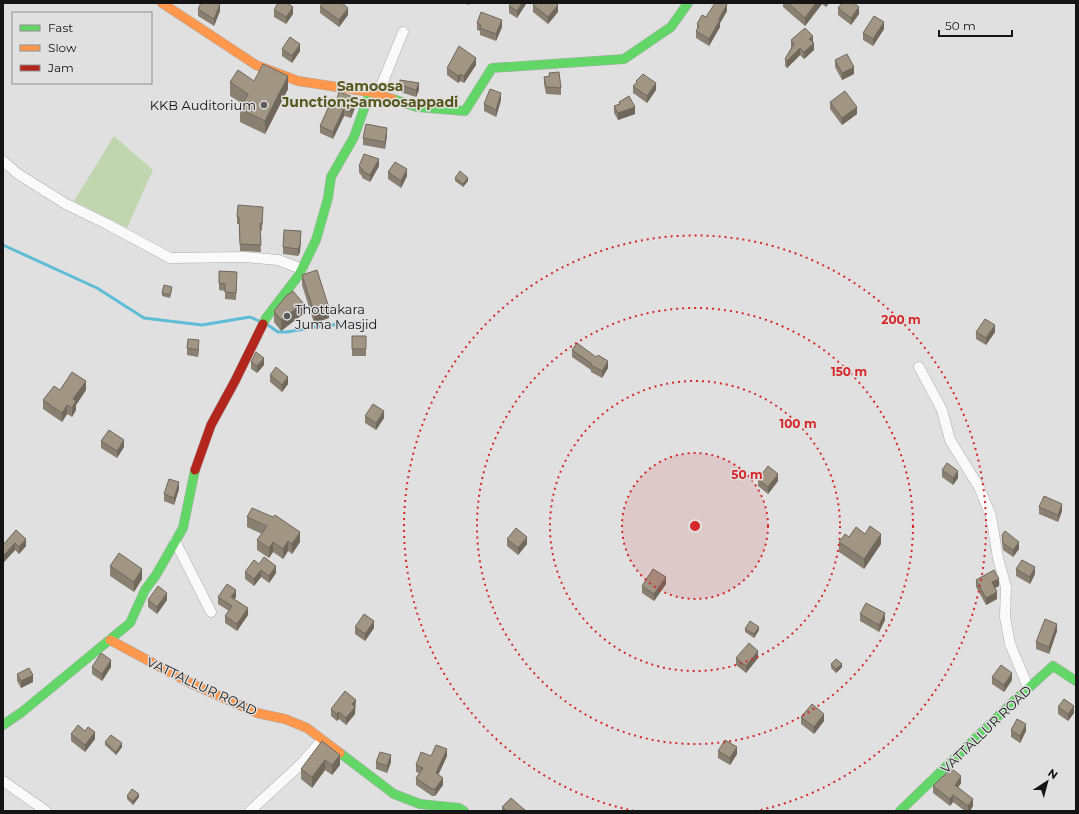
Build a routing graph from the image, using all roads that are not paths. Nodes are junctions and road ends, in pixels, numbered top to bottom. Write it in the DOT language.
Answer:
graph roads {
  1 [pos="162,3"];
  2 [pos="688,3"];
  3 [pos="403,32"];
  4 [pos="370,92"];
  5 [pos="3,161"];
  6 [pos="302,269"];
  7 [pos="919,366"];
  8 [pos="175,541"];
  9 [pos="211,612"];
  10 [pos="110,640"];
  11 [pos="1076,681"];
  12 [pos="1028,687"];
  13 [pos="3,725"];
  14 [pos="322,740"];
  15 [pos="3,781"];
  16 [pos="46,811"];
  17 [pos="250,811"];
  18 [pos="464,811"];
  19 [pos="900,811"];
  1 -- 4 [label="main road"];
  2 -- 4 [label="main road"];
  3 -- 4 [label="street"];
  4 -- 6 [label="main road"];
  5 -- 6 [label="street"];
  6 -- 8 [label="main road"];
  7 -- 12 [label="street"];
  8 -- 9 [label="street"];
  8 -- 10 [label="main road"];
  10 -- 13 [label="main road"];
  10 -- 14 [label="main road, VATTALLUR ROAD"];
  11 -- 12 [label="main road, VATTALLUR ROAD"];
  12 -- 19 [label="main road, VATTALLUR ROAD"];
  14 -- 17 [label="street"];
  14 -- 18 [label="main road, VATTALLUR ROAD"];
  15 -- 16 [label="street"];
}
